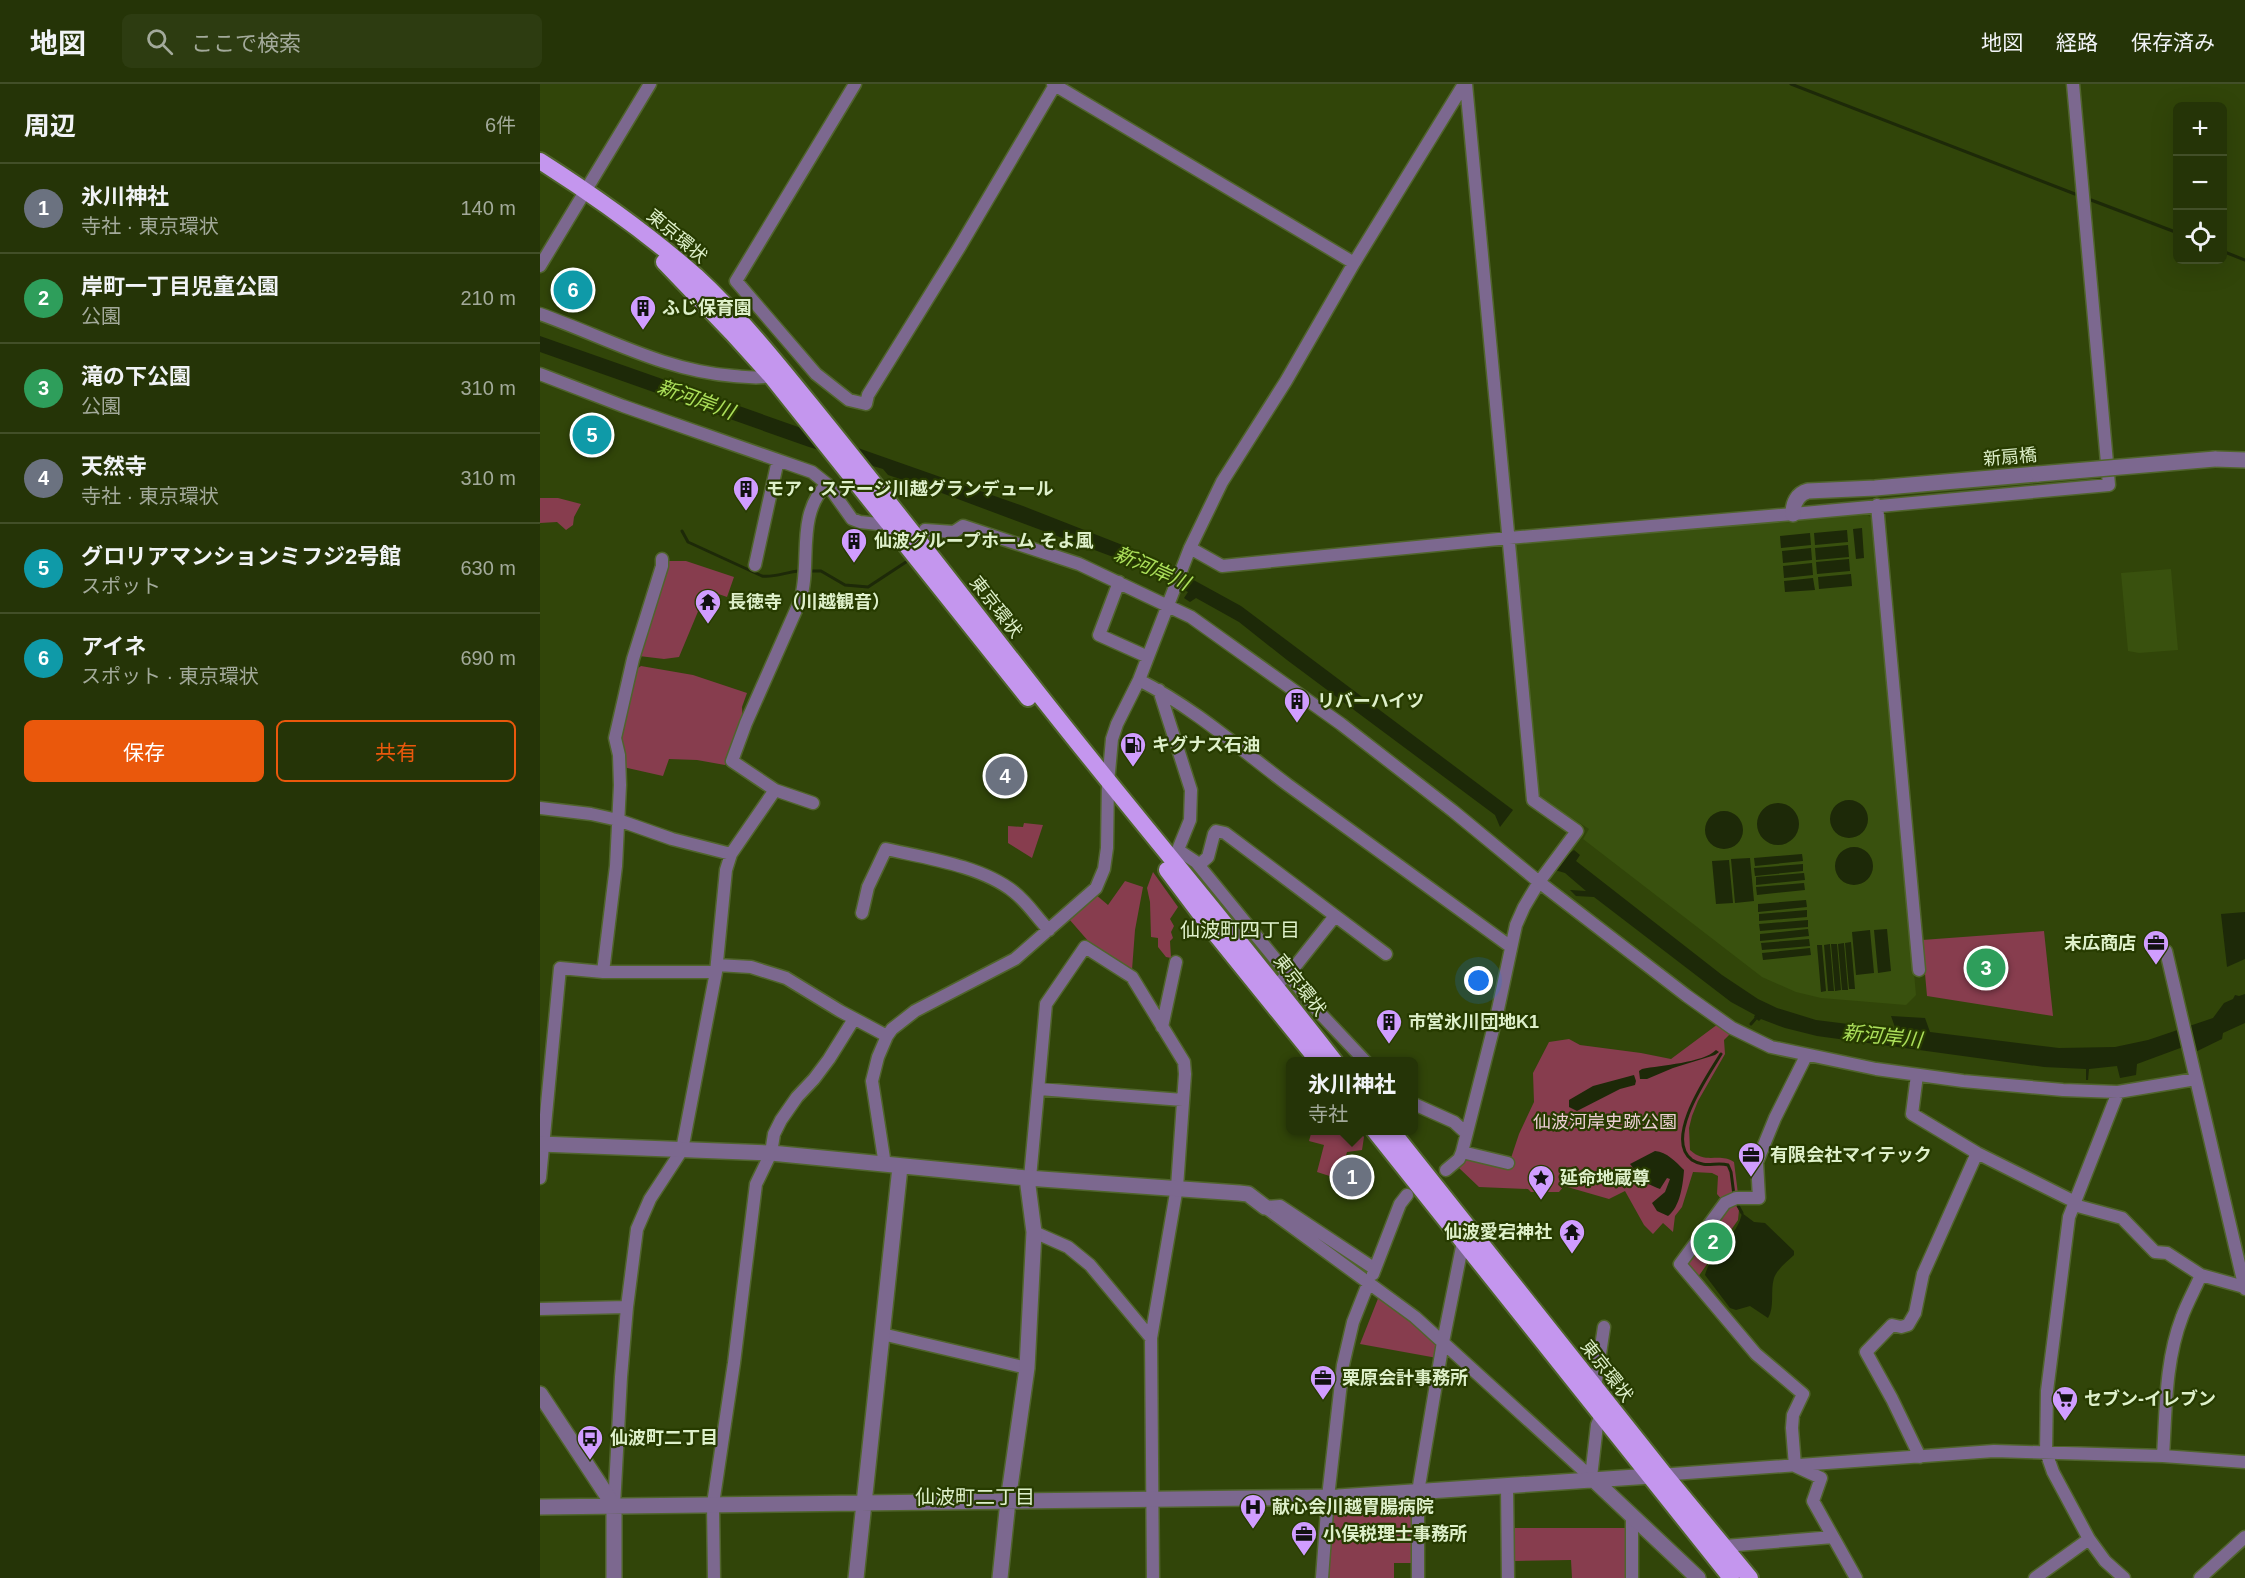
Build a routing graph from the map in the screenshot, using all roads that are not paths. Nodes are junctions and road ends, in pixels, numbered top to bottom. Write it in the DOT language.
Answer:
graph roads {
  1 [pos="650,84"];
  2 [pos="855,84"];
  3 [pos="1465,84"];
  4 [pos="2073,84"];
  5 [pos="1054,85"];
  6 [pos="540,161"];
  7 [pos="540,173"];
  8 [pos="584,195"];
  9 [pos="1354,263"];
  10 [pos="540,266"];
  11 [pos="540,314"];
  12 [pos="540,374"];
  13 [pos="771,376"];
  14 [pos="778,460"];
  15 [pos="2245,460"];
  16 [pos="827,484"];
  17 [pos="1877,505"];
  18 [pos="1793,514"];
  19 [pos="878,524"];
  20 [pos="925,530"];
  21 [pos="1509,538"];
  22 [pos="1189,551"];
  23 [pos="662,559"];
  24 [pos="755,565"];
  25 [pos="1119,582"];
  26 [pos="1168,605"];
  27 [pos="1148,657"];
  28 [pos="1139,680"];
  29 [pos="1159,690"];
  30 [pos="775,790"];
  31 [pos="1108,790"];
  32 [pos="813,803"];
  33 [pos="540,808"];
  34 [pos="618,820"];
  35 [pos="730,854"];
  36 [pos="1176,855"];
  37 [pos="1199,865"];
  38 [pos="1539,882"];
  39 [pos="862,913"];
  40 [pos="1335,916"];
  41 [pos="1049,930"];
  42 [pos="1511,947"];
  43 [pos="2166,951"];
  44 [pos="1386,954"];
  45 [pos="1176,962"];
  46 [pos="717,968"];
  47 [pos="1918,970"];
  48 [pos="603,972"];
  49 [pos="1289,974"];
  50 [pos="1276,985"];
  51 [pos="854,1019"];
  52 [pos="1162,1027"];
  53 [pos="887,1036"];
  54 [pos="1806,1056"];
  55 [pos="1315,1057"];
  56 [pos="1331,1057"];
  57 [pos="1361,1057"];
  58 [pos="1917,1075"];
  59 [pos="2196,1079"];
  60 [pos="1039,1089"];
  61 [pos="2118,1092"];
  62 [pos="1183,1100"];
  63 [pos="1418,1106"];
  64 [pos="1466,1133"];
  65 [pos="1377,1135"];
  66 [pos="1394,1135"];
  67 [pos="542,1144"];
  68 [pos="682,1150"];
  69 [pos="1462,1152"];
  70 [pos="771,1153"];
  71 [pos="1977,1153"];
  72 [pos="1508,1163"];
  73 [pos="893,1166"];
  74 [pos="1446,1170"];
  75 [pos="540,1178"];
  76 [pos="1029,1178"];
  77 [pos="1177,1187"];
  78 [pos="1407,1195"];
  79 [pos="2074,1204"];
  80 [pos="1265,1207"];
  81 [pos="1034,1232"];
  82 [pos="1463,1242"];
  83 [pos="2201,1275"];
  84 [pos="2245,1288"];
  85 [pos="1366,1289"];
  86 [pos="627,1307"];
  87 [pos="540,1309"];
  88 [pos="1604,1328"];
  89 [pos="882,1334"];
  90 [pos="1151,1338"];
  91 [pos="1443,1342"];
  92 [pos="1027,1368"];
  93 [pos="1595,1387"];
  94 [pos="540,1394"];
  95 [pos="1601,1415"];
  96 [pos="2046,1452"];
  97 [pos="2163,1456"];
  98 [pos="1920,1457"];
  99 [pos="2245,1462"];
  100 [pos="1795,1466"];
  101 [pos="1658,1475"];
  102 [pos="1592,1479"];
  103 [pos="1507,1486"];
  104 [pos="1418,1492"];
  105 [pos="1328,1497"];
  106 [pos="1151,1500"];
  107 [pos="1008,1501"];
  108 [pos="865,1502"];
  109 [pos="713,1504"];
  110 [pos="614,1506"];
  111 [pos="540,1507"];
  112 [pos="1632,1516"];
  113 [pos="1833,1537"];
  114 [pos="2245,1538"];
  115 [pos="2089,1539"];
  116 [pos="1725,1546"];
  117 [pos="614,1578"];
  118 [pos="714,1578"];
  119 [pos="856,1578"];
  120 [pos="1000,1578"];
  121 [pos="1153,1578"];
  122 [pos="1322,1578"];
  123 [pos="1418,1578"];
  124 [pos="1508,1578"];
  125 [pos="1632,1578"];
  126 [pos="1698,1578"];
  127 [pos="1731,1578"];
  128 [pos="1750,1578"];
  129 [pos="1856,1578"];
  130 [pos="2035,1578"];
  131 [pos="2124,1578"];
  132 [pos="2200,1578"];
  1 -- 8 [label="street"];
  2 -- 5 [label="street"];
  3 -- 9 [label="street"];
  3 -- 21 [label="street"];
  4 -- 17 [label="street"];
  5 -- 9 [label="street"];
  6 -- 8 [label="highway, 東京環状"];
  7 -- 8 [label="highway, 東京環状"];
  8 -- 10 [label="street"];
  8 -- 13 [label="highway, 東京環状"];
  8 -- 31 [label="highway, 東京環状"];
  9 -- 22 [label="street"];
  11 -- 13 [label="street"];
  12 -- 14 [label="street"];
  13 -- 31 [label="highway, 東京環状"];
  14 -- 16 [label="street"];
  14 -- 24 [label="street"];
  15 -- 18 [label="street, 新扇橋, bridge"];
  16 -- 19 [label="street"];
  16 -- 30 [label="street"];
  17 -- 18 [label="street"];
  17 -- 47 [label="street"];
  18 -- 21 [label="street"];
  20 -- 25 [label="street"];
  21 -- 22 [label="street"];
  21 -- 38 [label="street"];
  22 -- 26 [label="street"];
  23 -- 34 [label="street"];
  25 -- 26 [label="street"];
  25 -- 27 [label="street"];
  26 -- 27 [label="street"];
  26 -- 38 [label="street"];
  27 -- 28 [label="street"];
  28 -- 29 [label="street"];
  28 -- 31 [label="street"];
  29 -- 36 [label="street"];
  29 -- 42 [label="street"];
  30 -- 32 [label="street"];
  30 -- 35 [label="street"];
  31 -- 36 [label="highway, 東京環状"];
  31 -- 41 [label="street"];
  31 -- 55 [label="highway, 東京環状"];
  33 -- 34 [label="street"];
  34 -- 35 [label="street"];
  34 -- 48 [label="street"];
  35 -- 46 [label="street"];
  36 -- 37 [label="street"];
  36 -- 50 [label="highway, 東京環状"];
  37 -- 40 [label="street"];
  37 -- 49 [label="street"];
  38 -- 42 [label="street"];
  38 -- 54 [label="street"];
  39 -- 41 [label="street"];
  40 -- 44 [label="street"];
  40 -- 49 [label="street"];
  41 -- 53 [label="street"];
  42 -- 64 [label="street"];
  43 -- 59 [label="street"];
  45 -- 52 [label="street"];
  46 -- 48 [label="street"];
  46 -- 51 [label="street"];
  46 -- 68 [label="street"];
  48 -- 67 [label="street"];
  49 -- 50 [label="street"];
  49 -- 57 [label="street"];
  50 -- 56 [label="highway, 東京環状"];
  51 -- 53 [label="street"];
  51 -- 70 [label="street"];
  52 -- 60 [label="street"];
  52 -- 62 [label="street"];
  53 -- 73 [label="street"];
  54 -- 58 [label="street"];
  54 -- 100 [label="street"];
  58 -- 61 [label="street"];
  58 -- 71 [label="street"];
  59 -- 61 [label="street"];
  59 -- 84 [label="street"];
  60 -- 62 [label="street"];
  60 -- 76 [label="street"];
  61 -- 79 [label="street"];
  62 -- 77 [label="street"];
  63 -- 64 [label="street"];
  64 -- 69 [label="street"];
  65 -- 82 [label="highway, 東京環状"];
  66 -- 93 [label="highway, 東京環状"];
  67 -- 68 [label="street"];
  67 -- 75 [label="street"];
  68 -- 70 [label="street"];
  68 -- 86 [label="street"];
  69 -- 72 [label="street"];
  69 -- 74 [label="street"];
  70 -- 73 [label="street"];
  70 -- 109 [label="street"];
  71 -- 79 [label="street"];
  71 -- 98 [label="street"];
  73 -- 76 [label="street"];
  73 -- 89 [label="street"];
  76 -- 77 [label="street"];
  76 -- 81 [label="street"];
  77 -- 80 [label="street"];
  77 -- 90 [label="street"];
  78 -- 80 [label="street"];
  79 -- 83 [label="street"];
  79 -- 96 [label="street"];
  80 -- 91 [label="street"];
  81 -- 90 [label="street"];
  81 -- 92 [label="street"];
  82 -- 91 [label="street"];
  82 -- 95 [label="highway, 東京環状"];
  83 -- 84 [label="street"];
  83 -- 97 [label="street"];
  85 -- 105 [label="street"];
  86 -- 87 [label="street"];
  86 -- 110 [label="street"];
  88 -- 93 [label="street"];
  89 -- 92 [label="street"];
  89 -- 108 [label="street"];
  90 -- 106 [label="street"];
  91 -- 102 [label="street"];
  91 -- 104 [label="street"];
  92 -- 107 [label="street"];
  93 -- 101 [label="highway, 東京環状"];
  94 -- 110 [label="street"];
  95 -- 101 [label="highway, 東京環状"];
  95 -- 102 [label="street"];
  96 -- 97 [label="street"];
  96 -- 98 [label="street"];
  96 -- 115 [label="street"];
  97 -- 99 [label="street"];
  98 -- 100 [label="street"];
  100 -- 101 [label="street"];
  100 -- 113 [label="street"];
  101 -- 102 [label="street"];
  101 -- 116 [label="highway, 東京環状"];
  101 -- 127 [label="highway, 東京環状"];
  102 -- 103 [label="street"];
  102 -- 112 [label="street"];
  103 -- 104 [label="street"];
  103 -- 124 [label="street"];
  104 -- 105 [label="street"];
  104 -- 123 [label="street"];
  105 -- 106 [label="street"];
  105 -- 122 [label="street"];
  106 -- 107 [label="street"];
  106 -- 121 [label="street"];
  107 -- 108 [label="street"];
  107 -- 120 [label="street"];
  108 -- 109 [label="street"];
  108 -- 119 [label="street"];
  109 -- 110 [label="street"];
  109 -- 118 [label="street"];
  110 -- 111 [label="street"];
  110 -- 117 [label="street"];
  112 -- 125 [label="street"];
  112 -- 126 [label="street"];
  113 -- 116 [label="street"];
  113 -- 129 [label="street"];
  114 -- 132 [label="street"];
  115 -- 130 [label="street"];
  115 -- 131 [label="street"];
  116 -- 128 [label="highway, 東京環状"];
}
